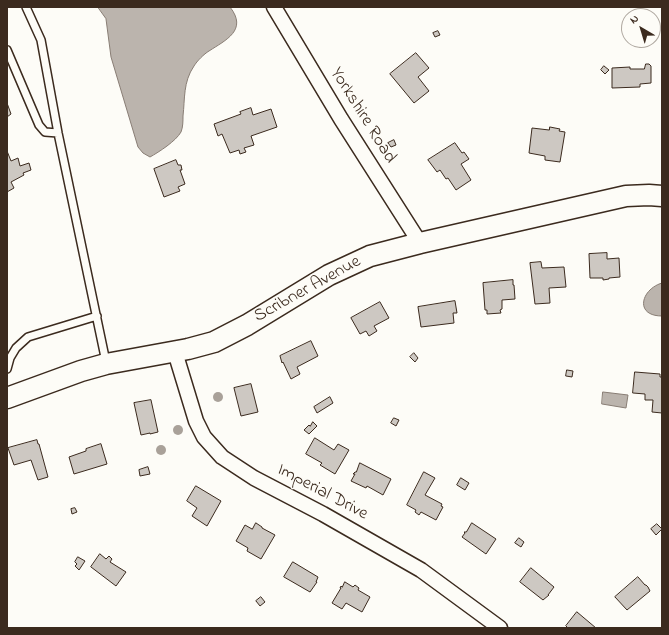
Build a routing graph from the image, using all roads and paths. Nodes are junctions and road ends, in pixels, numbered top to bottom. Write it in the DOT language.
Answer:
graph roads {
  1 [pos="26,7"];
  2 [pos="274,7"];
  3 [pos="7,50"];
  4 [pos="58,132"];
  5 [pos="662,196"];
  6 [pos="420,243"];
  7 [pos="97,316"];
  8 [pos="175,352"];
  9 [pos="106,364"];
  10 [pos="7,369"];
  11 [pos="7,398"];
  12 [pos="500,628"];
  1 -- 4 [label="lane"];
  2 -- 6 [label="street, Yorkshire Road"];
  3 -- 4 [label="lane"];
  4 -- 7 [label="lane"];
  5 -- 6 [label="street, Scribner Avenue"];
  6 -- 8 [label="street, Scribner Avenue"];
  7 -- 9 [label="lane"];
  7 -- 10 [label="lane"];
  8 -- 9 [label="street, Scribner Avenue"];
  8 -- 12 [label="street, Imperial Drive"];
  9 -- 11 [label="street, Scribner Avenue"];
}
